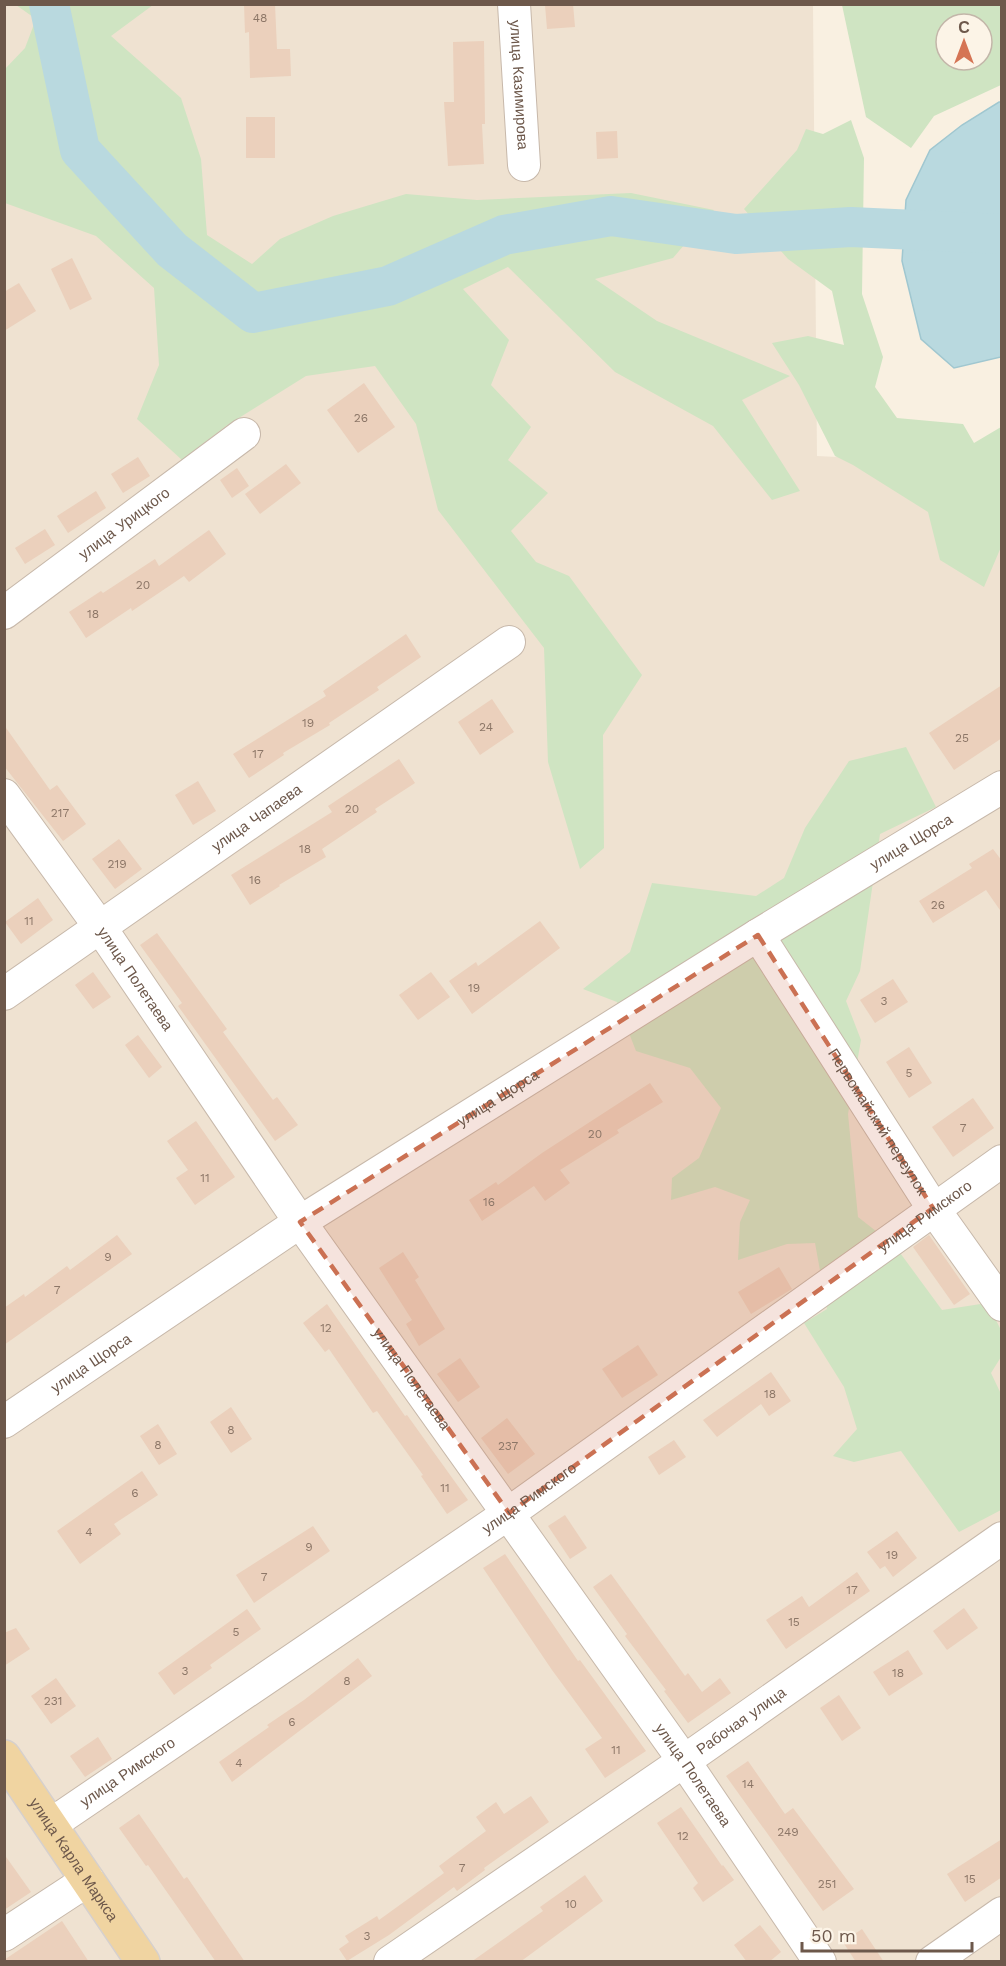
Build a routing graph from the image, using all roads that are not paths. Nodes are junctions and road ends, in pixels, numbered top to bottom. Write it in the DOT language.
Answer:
graph roads {
  1 [pos="514,4"];
  2 [pos="524,165"];
  3 [pos="244,434"];
  4 [pos="4,613"];
  5 [pos="509,642"];
  6 [pos="1002,787"];
  7 [pos="4,795"];
  8 [pos="100,927"];
  9 [pos="758,935"];
  10 [pos="4,994"];
  11 [pos="1002,1161"];
  12 [pos="933,1208"];
  13 [pos="300,1222"];
  14 [pos="1002,1305"];
  15 [pos="4,1422"];
  16 [pos="509,1513"];
  17 [pos="1002,1538"];
  18 [pos="4,1757"];
  19 [pos="684,1761"];
  20 [pos="50,1825"];
  21 [pos="88,1880"];
  22 [pos="1002,1912"];
  23 [pos="4,1935"];
  24 [pos="143,1962"];
  25 [pos="390,1962"];
  26 [pos="820,1962"];
  27 [pos="932,1962"];
  1 -- 2 [label="street, улица Казимирова"];
  3 -- 4 [label="street, улица Урицкого"];
  5 -- 8 [label="street, улица Чапаева"];
  6 -- 9 [label="street, улица Щорса"];
  7 -- 8 [label="street, улица Полетаева"];
  8 -- 10 [label="street, улица Чапаева"];
  8 -- 13 [label="street, улица Полетаева"];
  9 -- 12 [label="street, Первомайский переулок"];
  9 -- 13 [label="street, улица Щорса"];
  11 -- 12 [label="street, улица Римского"];
  12 -- 14 [label="street, Первомайский переулок"];
  12 -- 16 [label="street, улица Римского"];
  13 -- 15 [label="street, улица Щорса"];
  13 -- 16 [label="street, улица Полетаева"];
  16 -- 19 [label="street, улица Полетаева"];
  16 -- 20 [label="street, улица Римского"];
  17 -- 19 [label="street, Рабочая улица"];
  18 -- 20 [label="main road, улица Карла Маркса"];
  19 -- 25 [label="street, Рабочая улица"];
  19 -- 26 [label="street, улица Полетаева"];
  20 -- 21 [label="main road, улица Карла Маркса"];
  21 -- 23 [label="street"];
  21 -- 24 [label="main road, улица Карла Маркса"];
  22 -- 27 [label="street"];
}
